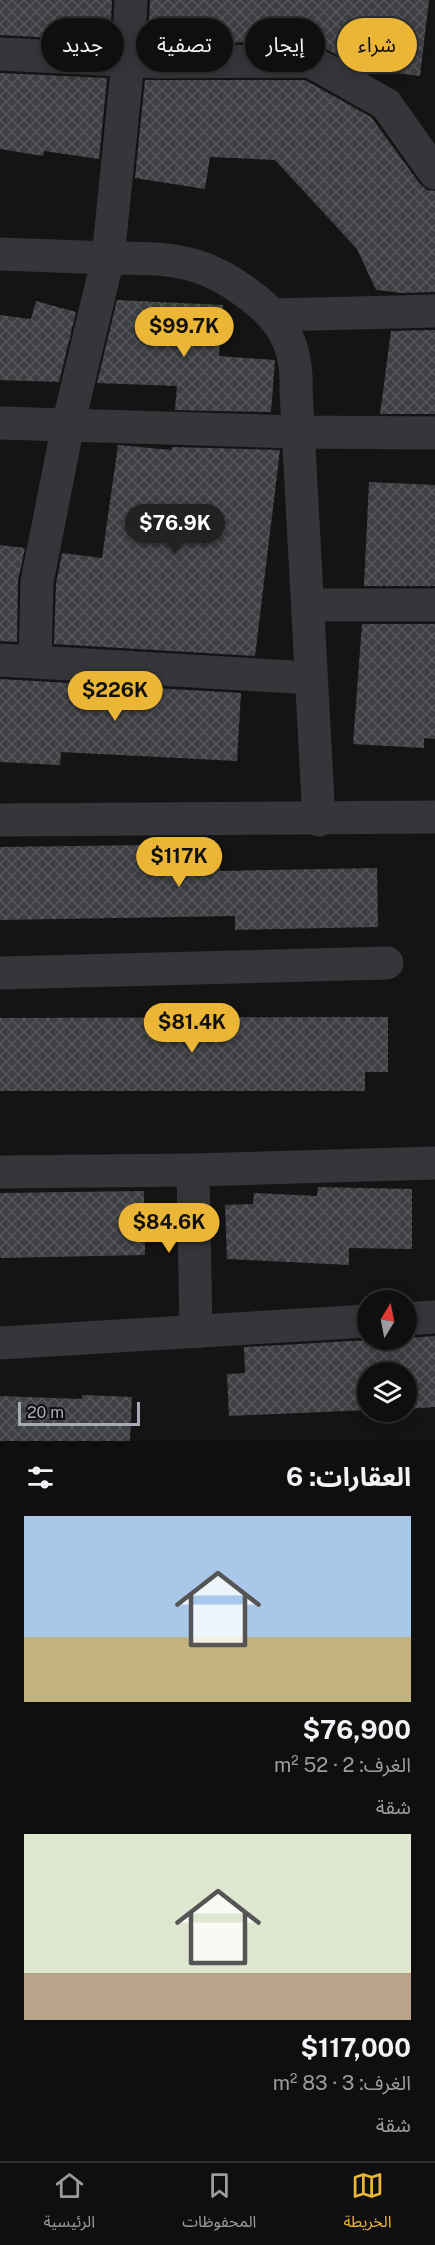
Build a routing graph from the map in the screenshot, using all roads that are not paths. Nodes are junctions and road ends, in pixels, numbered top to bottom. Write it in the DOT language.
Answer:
graph roads {
  1 [pos="131,0"];
  2 [pos="0,54"];
  3 [pos="128,61"];
  4 [pos="434,163"];
  5 [pos="0,254"];
  6 [pos="108,258"];
  7 [pos="435,311"];
  8 [pos="274,315"];
  9 [pos="0,423"];
  10 [pos="68,425"];
  11 [pos="299,432"];
  12 [pos="435,433"];
  13 [pos="308,605"];
  14 [pos="435,605"];
  15 [pos="0,660"];
  16 [pos="35,662"];
  17 [pos="311,678"];
  18 [pos="435,817"];
  19 [pos="0,820"];
  20 [pos="319,820"];
  21 [pos="387,963"];
  22 [pos="0,973"];
  23 [pos="435,1163"];
  24 [pos="193,1170"];
  25 [pos="0,1172"];
  26 [pos="435,1317"];
  27 [pos="417,1318"];
  28 [pos="357,1322"];
  29 [pos="196,1332"];
  30 [pos="0,1343"];
  1 -- 3 [label="street"];
  2 -- 3 [label="street"];
  3 -- 4 [label="street"];
  3 -- 6 [label="street"];
  5 -- 6 [label="street"];
  6 -- 8 [label="street"];
  6 -- 10 [label="street"];
  7 -- 8 [label="street"];
  8 -- 11 [label="street"];
  9 -- 10 [label="street"];
  10 -- 11 [label="street"];
  10 -- 16 [label="street"];
  11 -- 12 [label="street"];
  11 -- 13 [label="street"];
  13 -- 14 [label="street"];
  13 -- 17 [label="street"];
  15 -- 16 [label="street"];
  16 -- 17 [label="street"];
  17 -- 20 [label="street"];
  18 -- 20 [label="street"];
  19 -- 20 [label="street"];
  21 -- 22 [label="street"];
  23 -- 24 [label="street"];
  24 -- 25 [label="street"];
  24 -- 29 [label="street"];
  26 -- 27 [label="street"];
  28 -- 29 [label="street"];
  29 -- 30 [label="street"];
}
